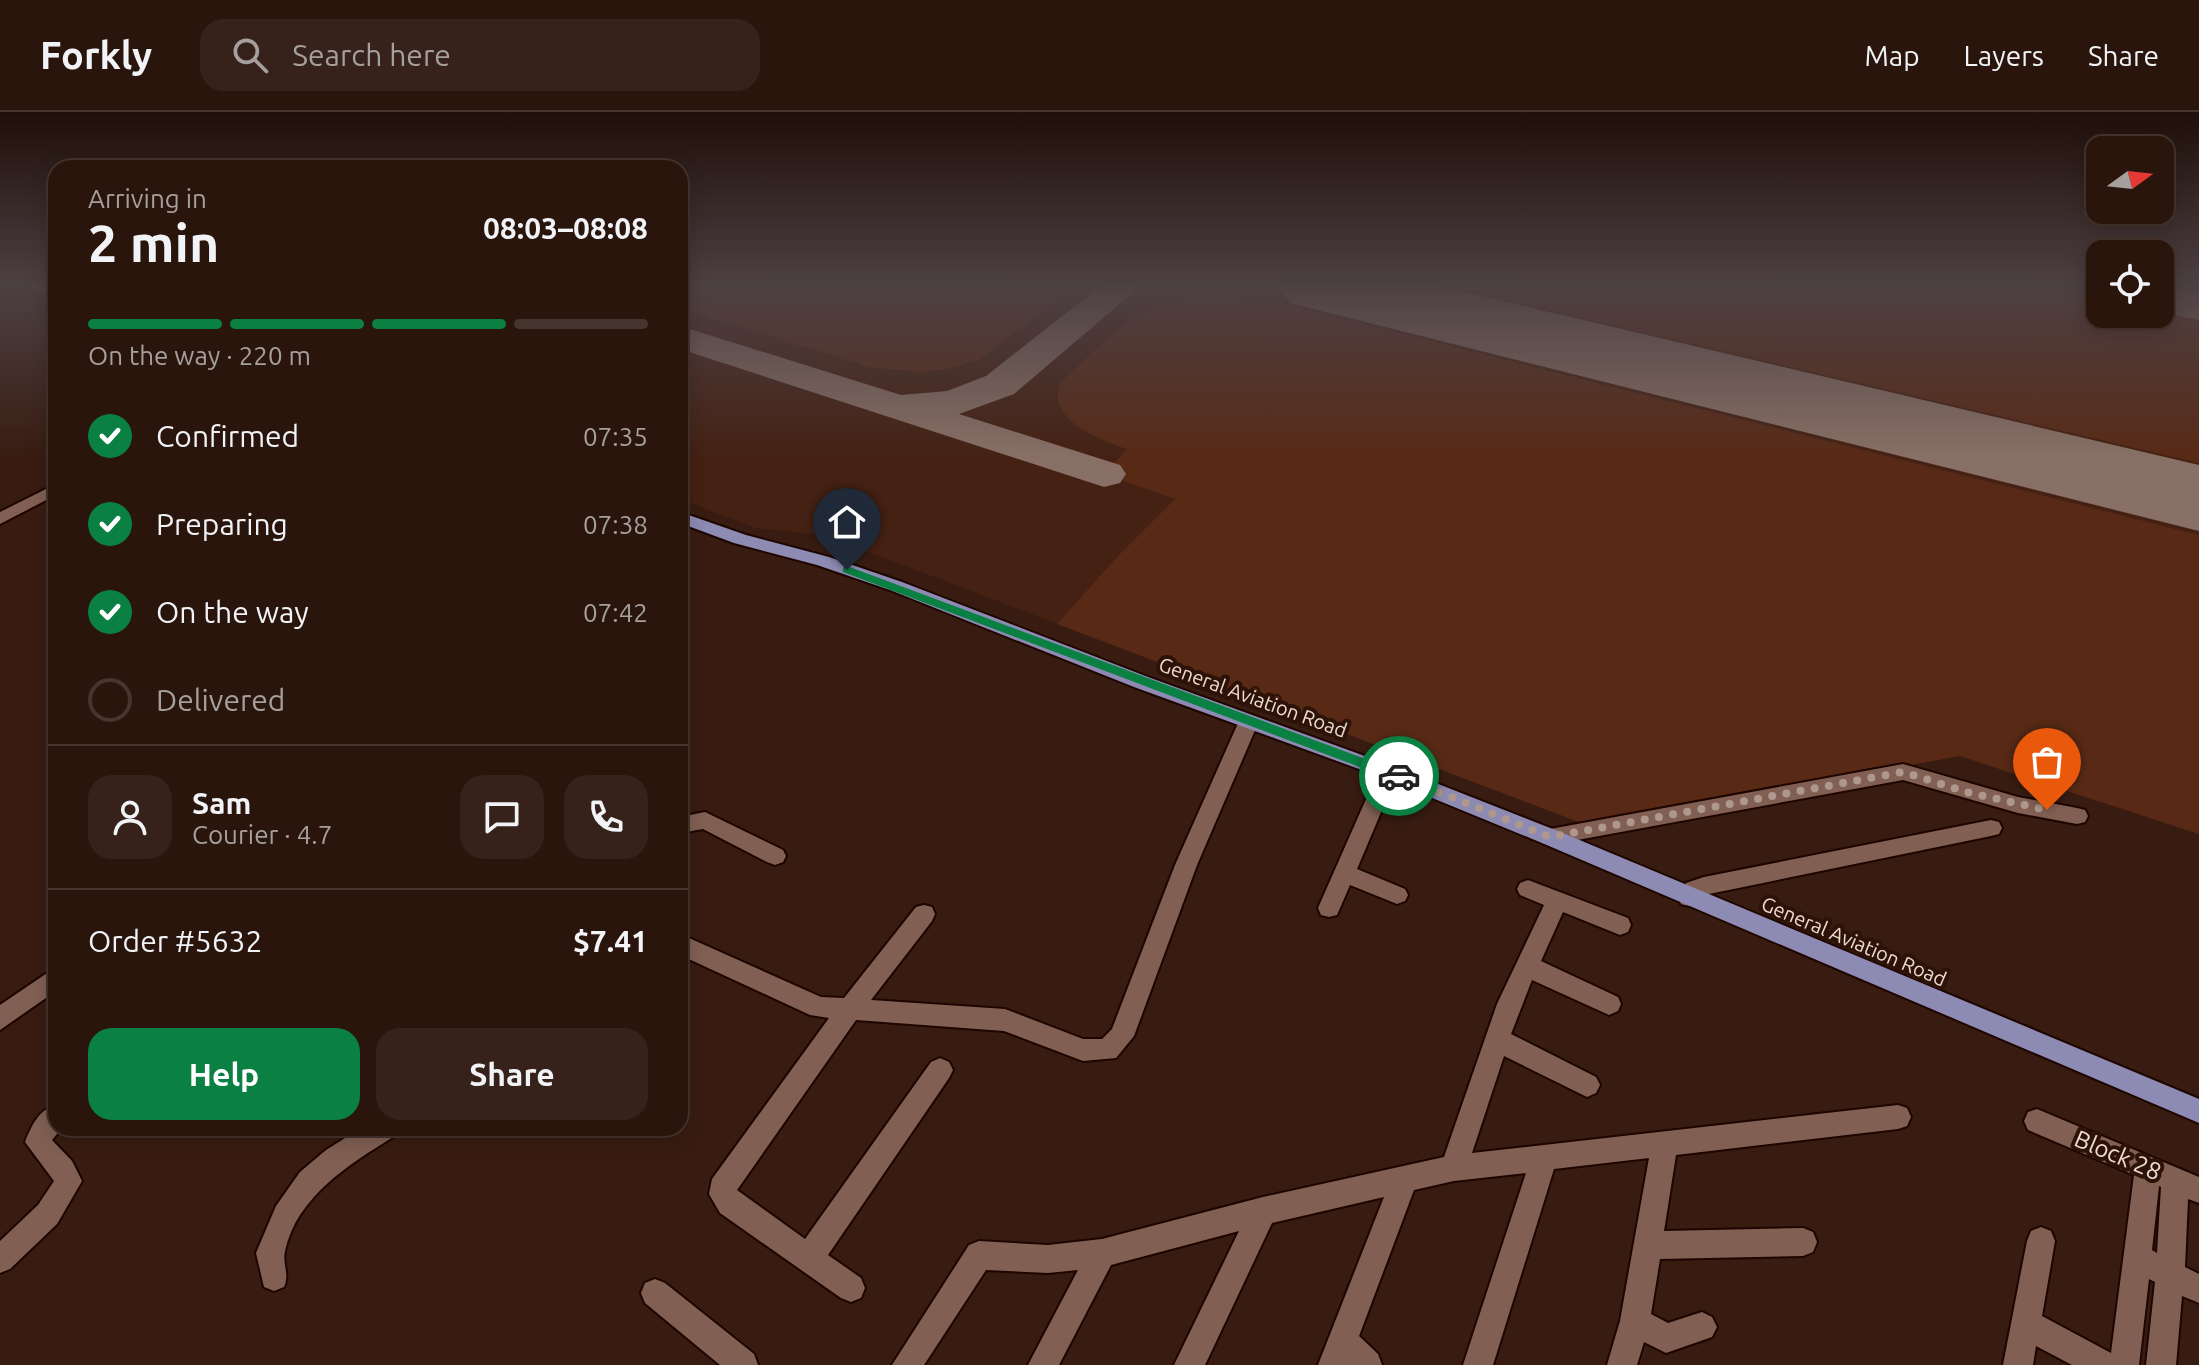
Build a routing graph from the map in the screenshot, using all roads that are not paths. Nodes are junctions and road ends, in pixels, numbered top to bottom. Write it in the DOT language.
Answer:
graph roads {
  1 [pos="48,493"];
  2 [pos="0,519"];
  3 [pos="688,520"];
  4 [pos="1249,721"];
  5 [pos="1388,772"];
  6 [pos="2077,816"];
  7 [pos="688,823"];
  8 [pos="1991,828"];
  9 [pos="1550,837"];
  10 [pos="775,856"];
  11 [pos="1343,873"];
  12 [pos="1528,889"];
  13 [pos="1397,895"];
  14 [pos="1689,898"];
  15 [pos="1557,901"];
  16 [pos="1329,908"];
  17 [pos="924,914"];
  18 [pos="1620,925"];
  19 [pos="688,948"];
  20 [pos="1527,966"];
  21 [pos="48,983"];
  22 [pos="1609,1004"];
  23 [pos="849,1010"];
  24 [pos="0,1019"];
  25 [pos="1498,1040"];
  26 [pos="940,1070"];
  27 [pos="1587,1085"];
  28 [pos="2199,1111"];
  29 [pos="1898,1117"];
  30 [pos="2037,1121"];
  31 [pos="48,1124"];
  32 [pos="371,1136"];
  33 [pos="1665,1143"];
  34 [pos="1544,1157"];
  35 [pos="1454,1168"];
  36 [pos="2148,1168"];
  37 [pos="1404,1180"];
  38 [pos="2187,1184"];
  39 [pos="1263,1211"];
  40 [pos="2041,1241"];
  41 [pos="1803,1242"];
  42 [pos="1649,1245"];
  43 [pos="1102,1253"];
  44 [pos="2135,1257"];
  45 [pos="0,1259"];
  46 [pos="808,1259"];
  47 [pos="2169,1274"];
  48 [pos="274,1277"];
  49 [pos="851,1288"];
  50 [pos="2199,1289"];
  51 [pos="655,1293"];
  52 [pos="1635,1321"];
  53 [pos="2028,1325"];
  54 [pos="1702,1327"];
  55 [pos="1338,1353"];
  56 [pos="743,1365"];
  57 [pos="907,1365"];
  58 [pos="1043,1365"];
  59 [pos="1189,1365"];
  60 [pos="1367,1365"];
  61 [pos="1478,1365"];
  62 [pos="1622,1365"];
  63 [pos="2018,1365"];
  64 [pos="2102,1365"];
  65 [pos="2124,1365"];
  66 [pos="2161,1365"];
  1 -- 2 [label="street"];
  3 -- 4 [label="main road, General Aviation Road"];
  4 -- 5 [label="main road, General Aviation Road"];
  4 -- 23 [label="street"];
  5 -- 9 [label="main road, General Aviation Road"];
  5 -- 11 [label="street"];
  6 -- 9 [label="street"];
  7 -- 10 [label="street"];
  8 -- 14 [label="street"];
  9 -- 14 [label="main road, General Aviation Road"];
  11 -- 13 [label="street"];
  11 -- 16 [label="street"];
  12 -- 15 [label="street"];
  14 -- 28 [label="main road, General Aviation Road"];
  15 -- 18 [label="street"];
  15 -- 20 [label="street"];
  17 -- 23 [label="street"];
  19 -- 23 [label="street"];
  20 -- 22 [label="street"];
  20 -- 25 [label="street"];
  21 -- 24 [label="street"];
  23 -- 46 [label="street"];
  25 -- 27 [label="street"];
  25 -- 35 [label="street"];
  26 -- 46 [label="street"];
  29 -- 33 [label="street"];
  30 -- 36 [label="street, Block 28"];
  31 -- 45 [label="street"];
  32 -- 48 [label="street"];
  33 -- 34 [label="street"];
  33 -- 42 [label="street"];
  34 -- 35 [label="street"];
  34 -- 61 [label="street"];
  35 -- 37 [label="street"];
  36 -- 38 [label="street, Block 28"];
  36 -- 44 [label="street"];
  37 -- 39 [label="street"];
  37 -- 55 [label="street"];
  38 -- 47 [label="street"];
  39 -- 43 [label="street"];
  39 -- 59 [label="street"];
  40 -- 53 [label="street"];
  41 -- 42 [label="street"];
  42 -- 52 [label="street"];
  43 -- 57 [label="street"];
  43 -- 58 [label="street"];
  44 -- 47 [label="street"];
  44 -- 65 [label="street"];
  46 -- 49 [label="street"];
  47 -- 50 [label="street"];
  47 -- 66 [label="street"];
  51 -- 56 [label="street"];
  52 -- 54 [label="street"];
  52 -- 62 [label="street"];
  53 -- 63 [label="street"];
  53 -- 64 [label="street"];
  55 -- 60 [label="street"];
}
